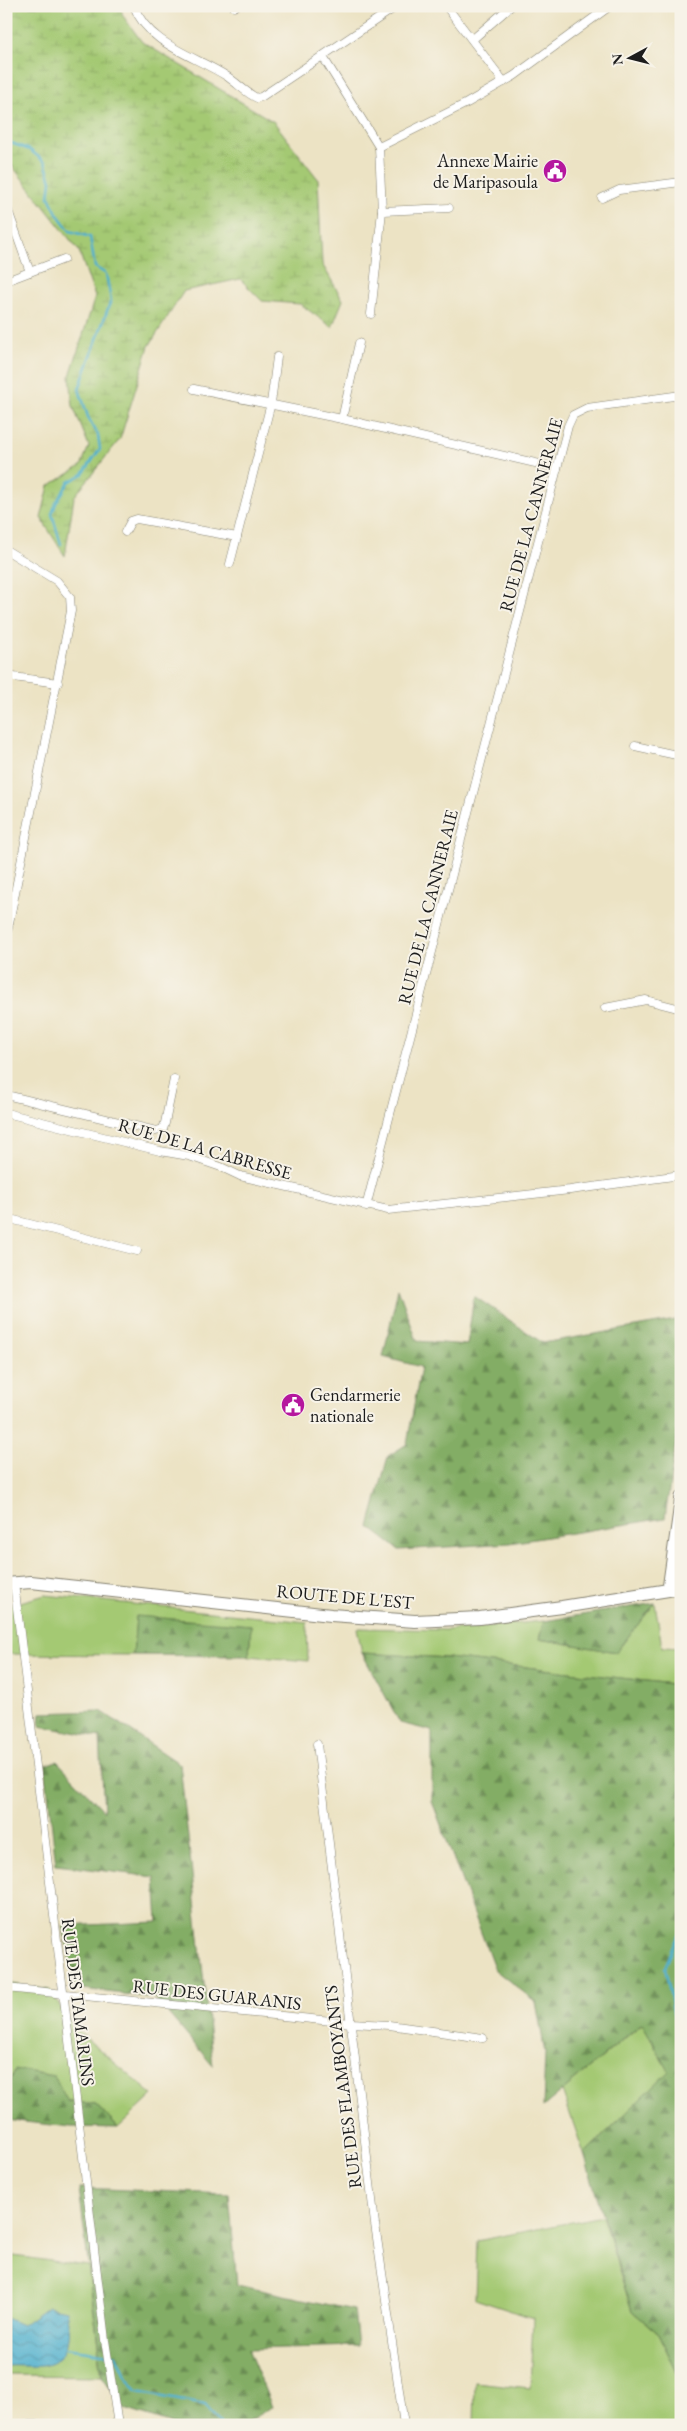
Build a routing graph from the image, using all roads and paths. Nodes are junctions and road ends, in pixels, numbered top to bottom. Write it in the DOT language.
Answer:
graph roads {
  1 [pos="134,6"];
  2 [pos="396,6"];
  3 [pos="446,6"];
  4 [pos="511,6"];
  5 [pos="610,6"];
  6 [pos="473,39"];
  7 [pos="323,57"];
  8 [pos="504,82"];
  9 [pos="379,147"];
  10 [pos="681,182"];
  11 [pos="602,198"];
  12 [pos="6,205"];
  13 [pos="449,208"];
  14 [pos="382,211"];
  15 [pos="64,259"];
  16 [pos="30,272"];
  17 [pos="6,281"];
  18 [pos="371,314"];
  19 [pos="359,343"];
  20 [pos="277,356"];
  21 [pos="194,389"];
  22 [pos="681,394"];
  23 [pos="271,404"];
  24 [pos="342,419"];
  25 [pos="557,468"];
  26 [pos="125,532"];
  27 [pos="237,537"];
  28 [pos="6,550"];
  29 [pos="230,564"];
  30 [pos="6,676"];
  31 [pos="58,683"];
  32 [pos="635,746"];
  33 [pos="681,756"];
  34 [pos="6,938"];
  35 [pos="605,1008"];
  36 [pos="681,1009"];
  37 [pos="174,1079"];
  38 [pos="6,1095"];
  39 [pos="6,1113"];
  40 [pos="681,1175"];
  41 [pos="366,1207"];
  42 [pos="6,1218"];
  43 [pos="137,1251"];
  44 [pos="681,1497"];
  45 [pos="10,1584"];
  46 [pos="674,1588"];
  47 [pos="317,1744"];
  48 [pos="6,1988"];
  49 [pos="62,1995"];
  50 [pos="351,2024"];
  51 [pos="483,2038"];
  52 [pos="30,2425"];
  53 [pos="52,2425"];
  54 [pos="118,2425"];
  55 [pos="404,2425"];
  1 -- 7 [label="street"];
  2 -- 7 [label="street"];
  3 -- 6 [label="street"];
  4 -- 6 [label="street"];
  5 -- 8 [label="street"];
  6 -- 8 [label="street"];
  7 -- 9 [label="street"];
  8 -- 9 [label="street"];
  9 -- 14 [label="street"];
  10 -- 11 [label="street"];
  12 -- 16 [label="street"];
  13 -- 14 [label="street"];
  14 -- 18 [label="street"];
  15 -- 16 [label="street"];
  16 -- 17 [label="street"];
  19 -- 24 [label="street"];
  20 -- 23 [label="street"];
  21 -- 23 [label="street"];
  22 -- 25 [label="street, RUE DE LA CANNERAIE"];
  23 -- 24 [label="street"];
  23 -- 27 [label="street"];
  24 -- 25 [label="street"];
  25 -- 41 [label="street, RUE DE LA CANNERAIE"];
  26 -- 27 [label="street"];
  27 -- 29 [label="street"];
  28 -- 31 [label="street"];
  30 -- 31 [label="street"];
  31 -- 34 [label="street"];
  32 -- 33 [label="street"];
  35 -- 36 [label="street"];
  37 -- 38 [label="street"];
  39 -- 41 [label="street, RUE DE LA CABRESSE"];
  40 -- 41 [label="street"];
  42 -- 43 [label="street"];
  44 -- 46 [label="street"];
  45 -- 46 [label="main road, ROUTE DE L'EST"];
  45 -- 49 [label="street, RUE DES TAMARINS"];
  47 -- 50 [label="street, RUE DES FLAMBOYANTS"];
  48 -- 49 [label="street, RUE DES GUARANIS"];
  49 -- 50 [label="street, RUE DES GUARANIS"];
  49 -- 54 [label="street, RUE DES TAMARINS"];
  50 -- 51 [label="street, RUE DES GUARANIS"];
  50 -- 55 [label="street, RUE DES FLAMBOYANTS"];
  52 -- 53 [label="street"];
}
